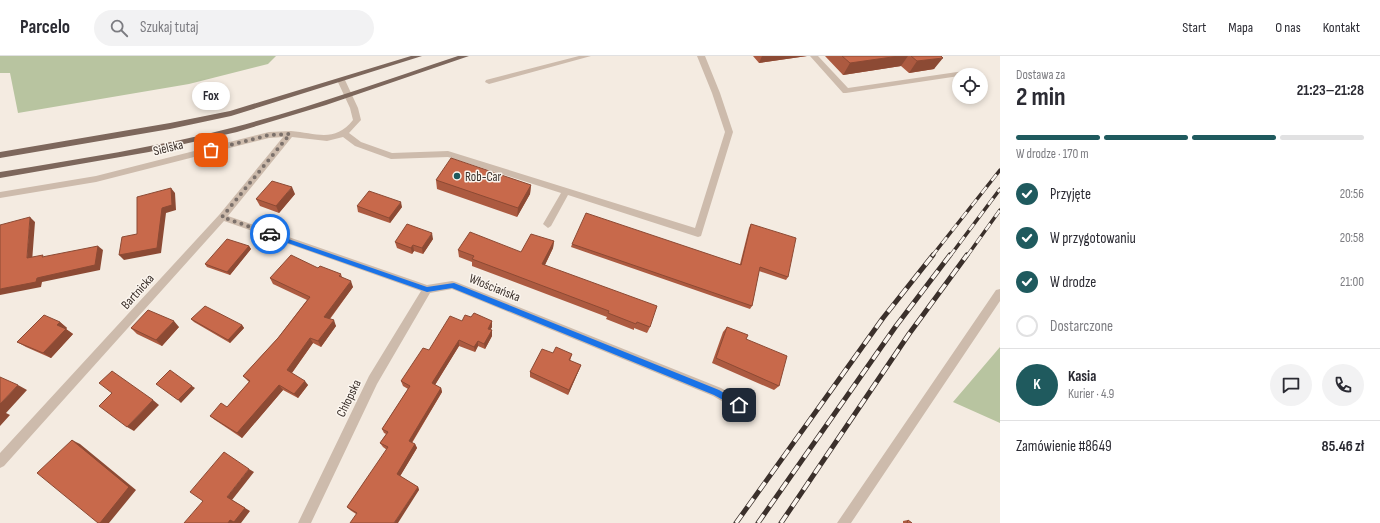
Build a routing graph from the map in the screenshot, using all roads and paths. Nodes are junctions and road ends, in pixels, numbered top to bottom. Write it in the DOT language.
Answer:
graph roads {
  1 [pos="418,56"];
  2 [pos="465,56"];
  3 [pos="587,56"];
  4 [pos="701,56"];
  5 [pos="814,56"];
  6 [pos="952,75"];
  7 [pos="341,80"];
  8 [pos="489,82"];
  9 [pos="349,95"];
  10 [pos="290,134"];
  11 [pos="344,134"];
  12 [pos="0,155"];
  13 [pos="0,175"];
  14 [pos="566,191"];
  15 [pos="0,195"];
  16 [pos="222,217"];
  17 [pos="548,224"];
  18 [pos="427,289"];
  19 [pos="1000,293"];
  20 [pos="750,411"];
  21 [pos="0,462"];
  22 [pos="304,523"];
  23 [pos="843,523"];
  1 -- 7 [label="main road, Sielska"];
  2 -- 9 [label="main road, Sielska"];
  3 -- 8 [label="street"];
  4 -- 14 [label="street"];
  5 -- 6 [label="street"];
  7 -- 9 [label="street"];
  7 -- 12 [label="main road, Sielska"];
  9 -- 11 [label="street"];
  9 -- 13 [label="main road, Sielska"];
  10 -- 11 [label="street, Sielska"];
  10 -- 15 [label="street, Sielska"];
  10 -- 16 [label="street, Bartnicka"];
  11 -- 14 [label="street"];
  14 -- 17 [label="street"];
  16 -- 18 [label="street, Włościańska"];
  16 -- 21 [label="street, Bartnicka"];
  18 -- 20 [label="street, Włościańska"];
  18 -- 22 [label="street, Chłopska"];
  19 -- 23 [label="street"];
}
